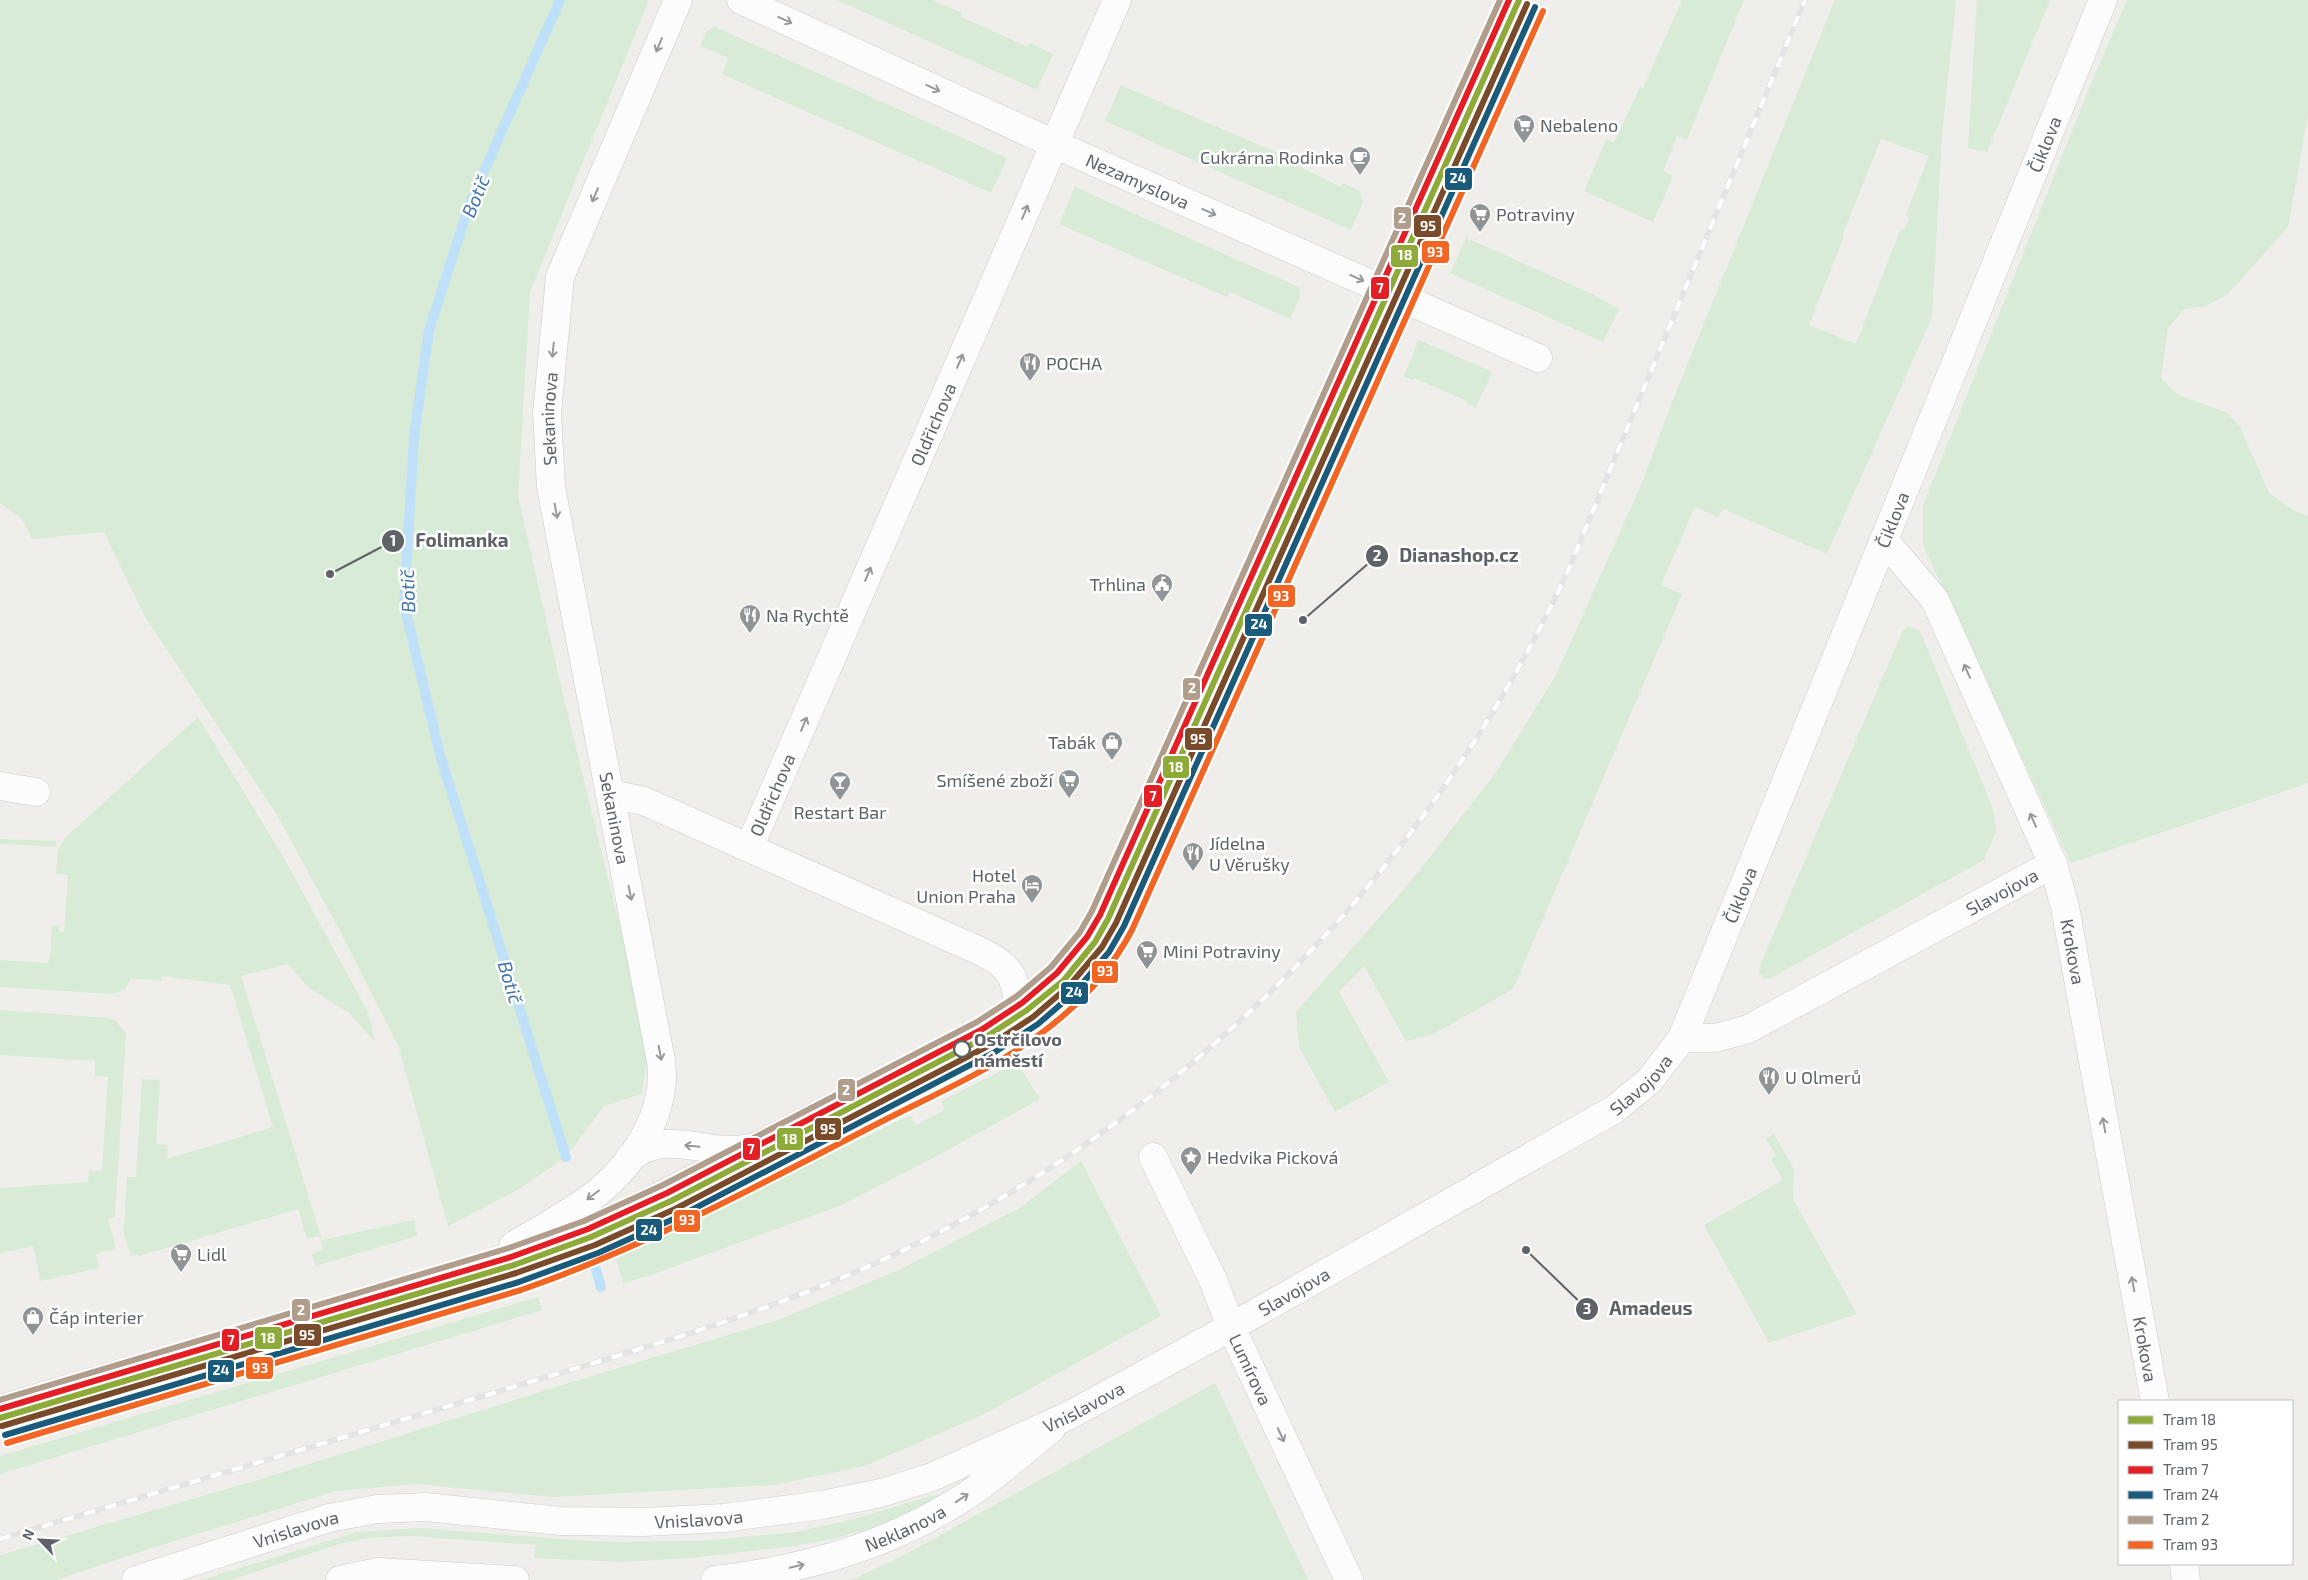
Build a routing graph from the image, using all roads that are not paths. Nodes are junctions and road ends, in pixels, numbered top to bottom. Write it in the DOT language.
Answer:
graph roads {
  1 [pos="678,0"];
  2 [pos="741,0"];
  3 [pos="1117,0"];
  4 [pos="1512,0"];
  5 [pos="2103,0"];
  6 [pos="1054,144"];
  7 [pos="1384,290"];
  8 [pos="1538,358"];
  9 [pos="1884,540"];
  10 [pos="0,786"];
  11 [pos="36,792"];
  12 [pos="611,794"];
  13 [pos="749,848"];
  14 [pos="2053,864"];
  15 [pos="1023,1006"];
  16 [pos="1682,1038"];
  17 [pos="757,1146"];
  18 [pos="1153,1157"];
  19 [pos="628,1160"];
  20 [pos="477,1269"];
  21 [pos="1231,1327"];
  22 [pos="2154,1400"];
  23 [pos="0,1410"];
  24 [pos="1068,1416"];
  25 [pos="2184,1565"];
  26 [pos="136,1580"];
  27 [pos="340,1580"];
  28 [pos="516,1580"];
  29 [pos="715,1580"];
  30 [pos="1349,1580"];
  31 [pos="2186,1580"];
  1 -- 12 [label="street, Sekaninova, one-way"];
  2 -- 6 [label="street, Nezamyslova, one-way"];
  3 -- 6 [label="street, Oldřichova"];
  4 -- 7 [label="street"];
  5 -- 9 [label="street, Čiklova"];
  6 -- 7 [label="street, Nezamyslova, one-way"];
  13 -- 6 [label="street, Oldřichova, one-way"];
  7 -- 8 [label="street, Nezamyslova"];
  7 -- 15 [label="street"];
  14 -- 9 [label="street, Krokova, one-way"];
  9 -- 16 [label="street, Čiklova"];
  10 -- 11 [label="street"];
  12 -- 13 [label="street"];
  12 -- 19 [label="street, Sekaninova, one-way"];
  13 -- 15 [label="street"];
  14 -- 16 [label="street, Slavojova"];
  22 -- 14 [label="street, Krokova, one-way"];
  15 -- 17 [label="street"];
  16 -- 21 [label="street, Slavojova"];
  17 -- 19 [label="street, one-way"];
  17 -- 20 [label="street"];
  18 -- 21 [label="street, Lumírova"];
  19 -- 20 [label="street, Sekaninova, one-way"];
  20 -- 23 [label="street"];
  21 -- 24 [label="street, Vnislavova"];
  21 -- 30 [label="street, Lumírova, one-way"];
  24 -- 26 [label="street, Vnislavova"];
  29 -- 24 [label="street, Neklanova, one-way"];
  25 -- 31 [label="street"];
  27 -- 28 [label="street"];
}
